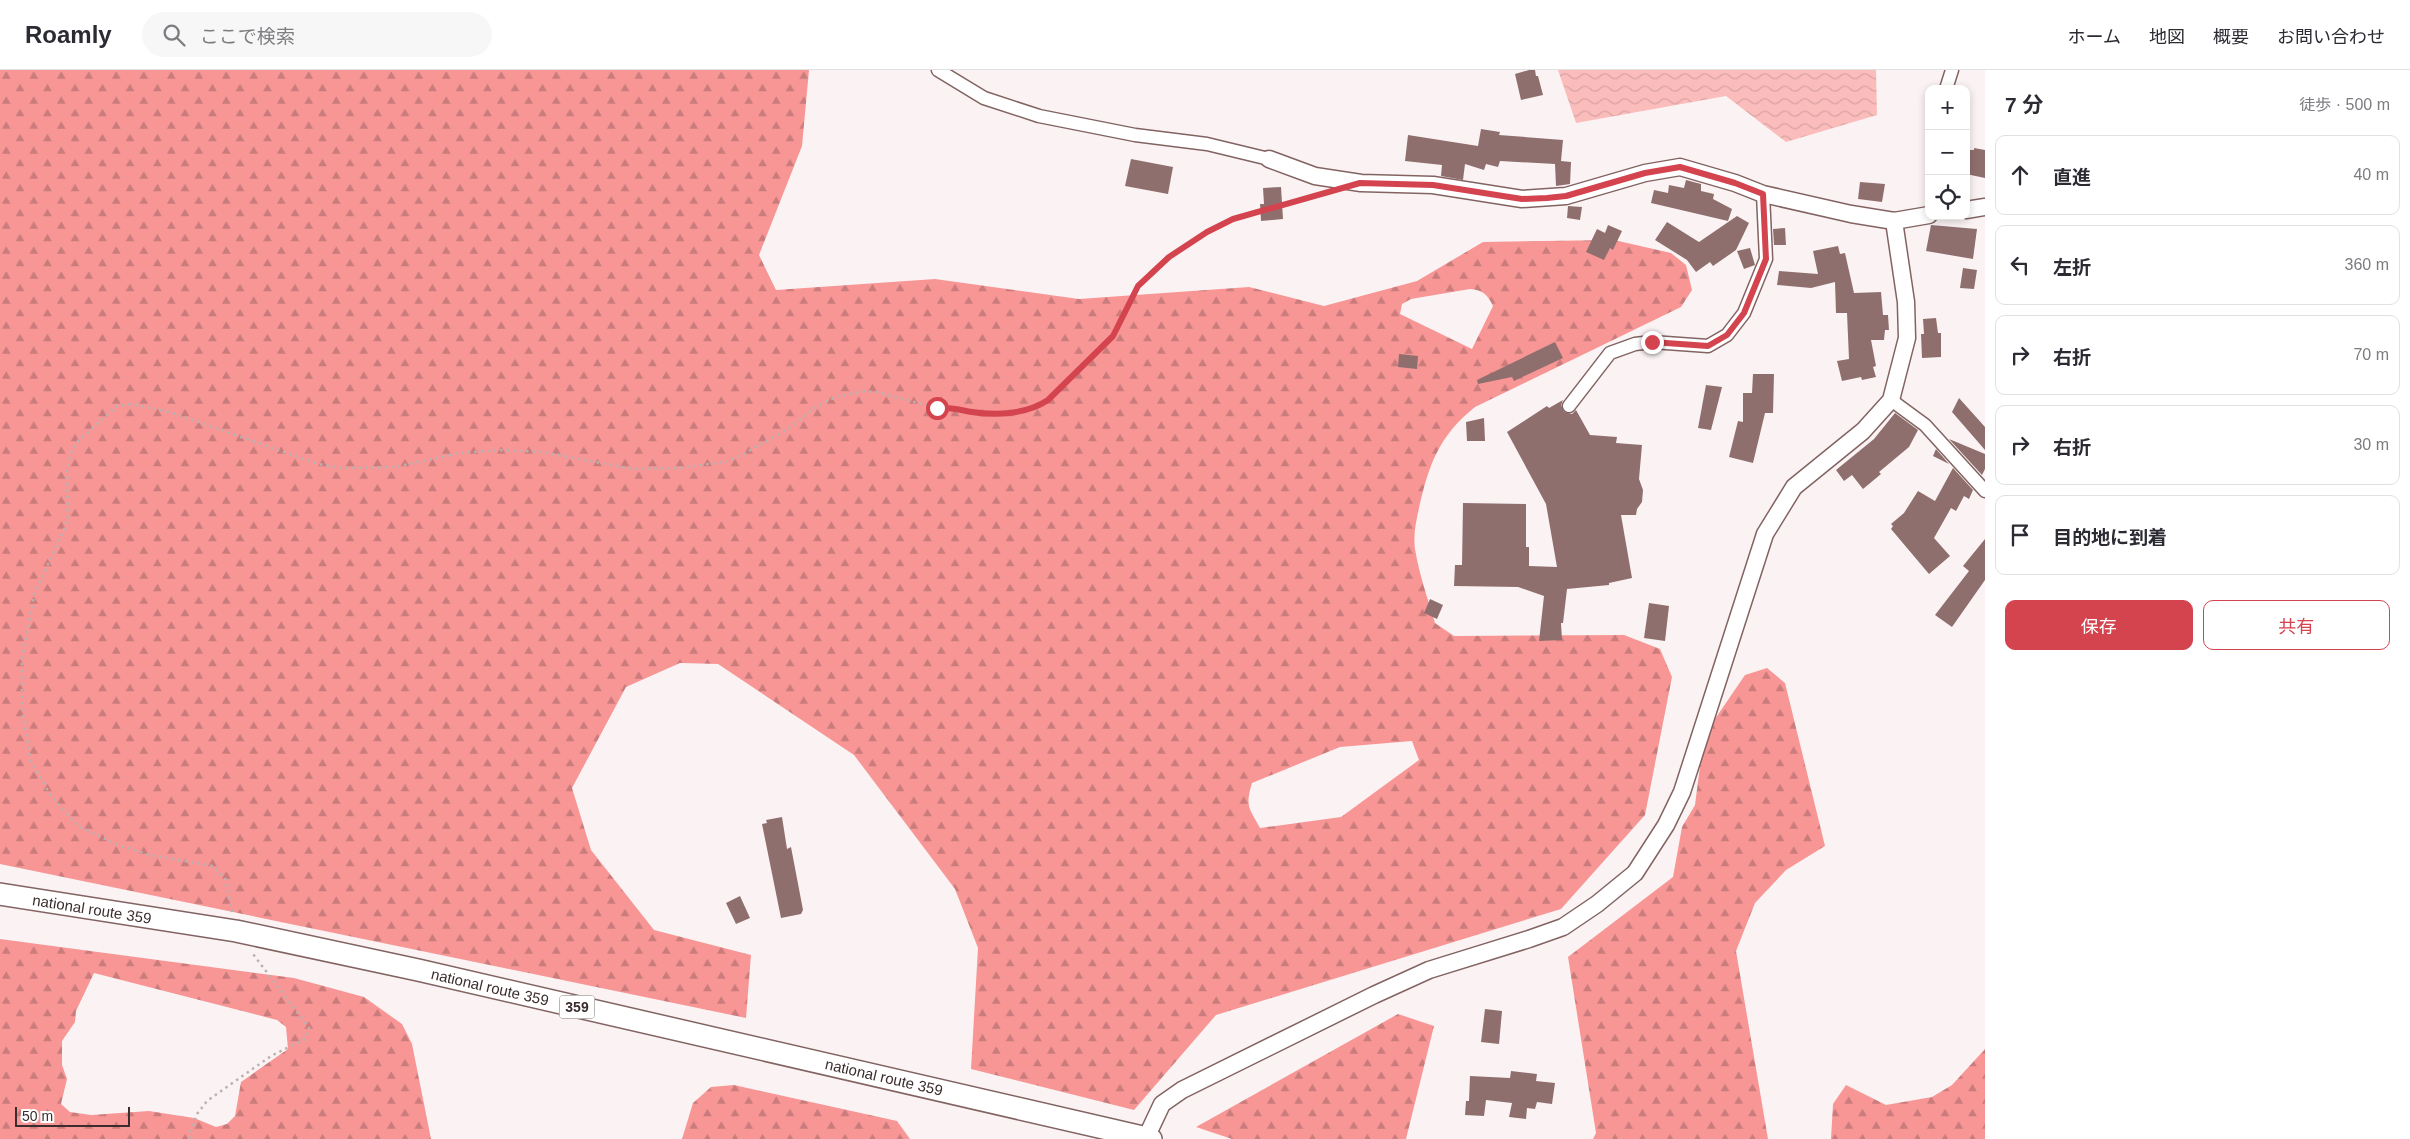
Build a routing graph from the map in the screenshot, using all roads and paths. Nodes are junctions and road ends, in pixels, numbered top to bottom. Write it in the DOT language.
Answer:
graph roads {
  1 [pos="938,70"];
  2 [pos="1952,70"];
  3 [pos="1947,85"];
  4 [pos="1269,159"];
  5 [pos="1324,193"];
  6 [pos="1763,194"];
  7 [pos="1985,207"];
  8 [pos="1970,209"];
  9 [pos="1925,216"];
  10 [pos="1894,221"];
  11 [pos="1890,400"];
  12 [pos="1569,406"];
  13 [pos="1985,491"];
  14 [pos="0,894"];
  15 [pos="236,931"];
  16 [pos="252,954"];
  17 [pos="1148,1138"];
  18 [pos="191,1139"];
  1 -- 4 [label="street"];
  2 -- 3 [label="street"];
  4 -- 6 [label="street"];
  5 -- 15 [label="path"];
  6 -- 10 [label="street"];
  6 -- 12 [label="street"];
  7 -- 8 [label="street"];
  9 -- 10 [label="street"];
  10 -- 11 [label="street"];
  11 -- 13 [label="street"];
  11 -- 17 [label="street"];
  14 -- 15 [label="highway, national route 359 / 359"];
  15 -- 17 [label="highway, national route 359 / 359"];
  16 -- 18 [label="path"];
}
